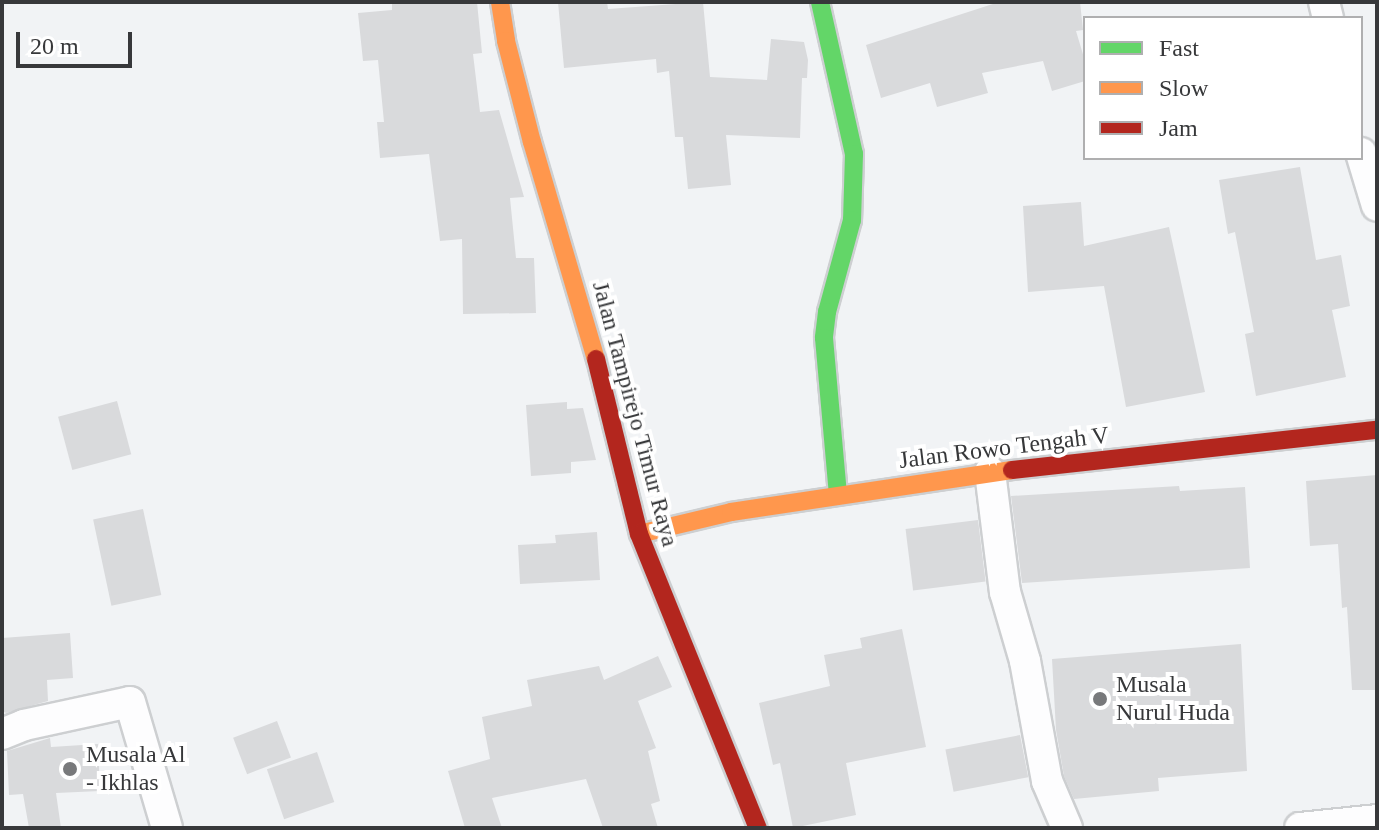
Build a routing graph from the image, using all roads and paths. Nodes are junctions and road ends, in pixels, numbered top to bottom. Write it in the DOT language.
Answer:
graph roads {
  1 [pos="500,2"];
  2 [pos="820,2"];
  3 [pos="1363,160"];
  4 [pos="1377,206"];
  5 [pos="1377,430"];
  6 [pos="990,472"];
  7 [pos="838,495"];
  8 [pos="639,534"];
  9 [pos="2,734"];
  10 [pos="1377,820"];
  11 [pos="167,828"];
  12 [pos="758,828"];
  13 [pos="1067,828"];
  14 [pos="1300,828"];
  1 -- 8 [label="street, Jalan Tampirejo Timur Raya"];
  2 -- 7 [label="street"];
  3 -- 4 [label="street"];
  5 -- 6 [label="street, Jalan Rowo Tengah V"];
  6 -- 7 [label="street, Jalan Rowo Tengah V"];
  6 -- 13 [label="street"];
  7 -- 8 [label="street, Jalan Rowo Tengah V"];
  8 -- 12 [label="street, Jalan Tampirejo Timur Raya"];
  9 -- 11 [label="street"];
  10 -- 14 [label="street"];
}
